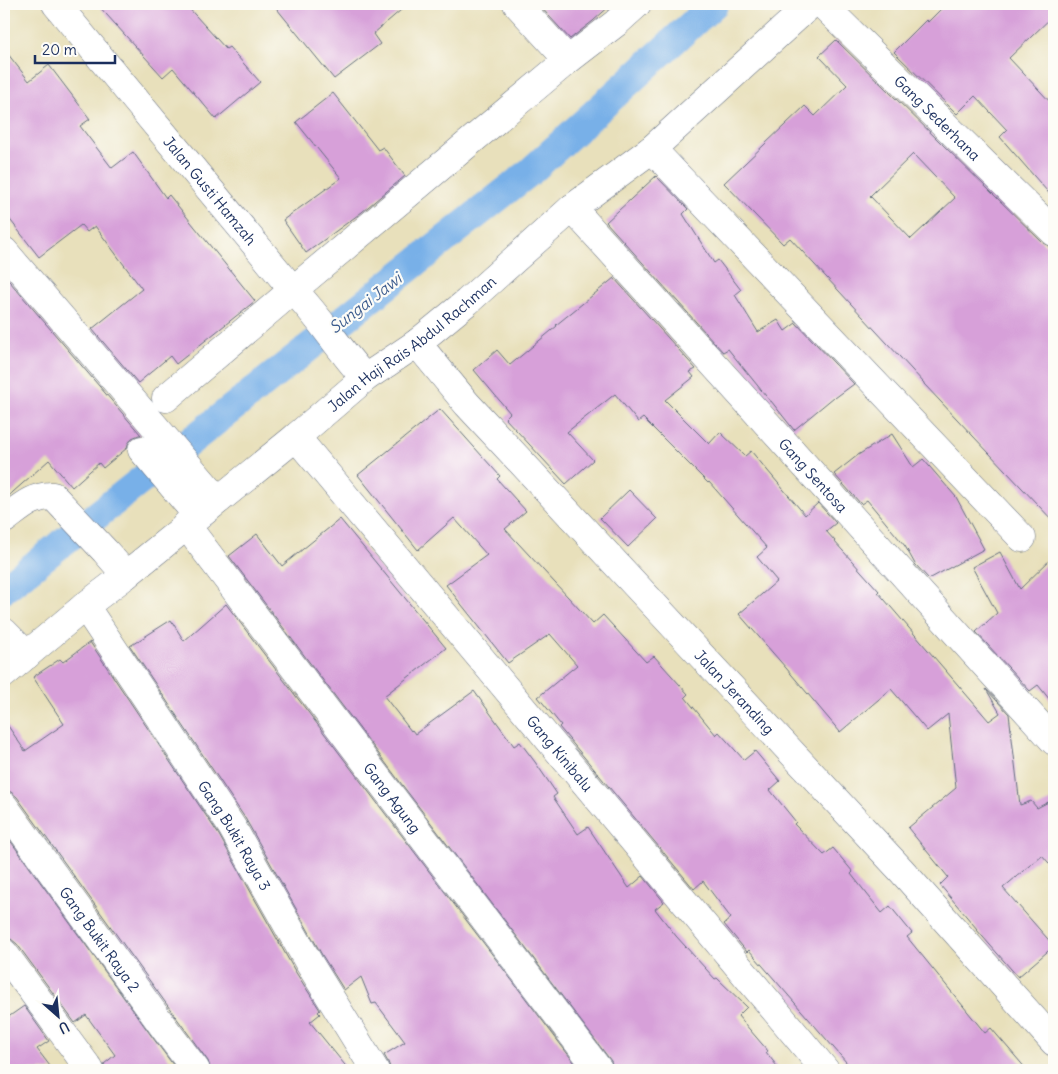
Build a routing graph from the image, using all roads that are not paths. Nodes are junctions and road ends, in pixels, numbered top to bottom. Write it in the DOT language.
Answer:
graph roads {
  1 [pos="56,4"];
  2 [pos="517,4"];
  3 [pos="637,4"];
  4 [pos="811,4"];
  5 [pos="822,4"];
  6 [pos="568,60"];
  7 [pos="652,149"];
  8 [pos="572,208"];
  9 [pos="1054,232"];
  10 [pos="4,251"];
  11 [pos="300,296"];
  12 [pos="417,343"];
  13 [pos="359,371"];
  14 [pos="166,398"];
  15 [pos="296,437"];
  16 [pos="201,514"];
  17 [pos="4,519"];
  18 [pos="1022,538"];
  19 [pos="126,575"];
  20 [pos="85,606"];
  21 [pos="4,633"];
  22 [pos="27,655"];
  23 [pos="4,674"];
  24 [pos="1054,741"];
  25 [pos="4,806"];
  26 [pos="4,953"];
  27 [pos="1054,1042"];
  28 [pos="90,1070"];
  29 [pos="196,1070"];
  30 [pos="375,1070"];
  31 [pos="599,1070"];
  32 [pos="825,1070"];
  1 -- 11 [label="street, Jalan Gusti Hamzah"];
  2 -- 6 [label="street"];
  3 -- 6 [label="street"];
  4 -- 7 [label="street, Jalan Haji Rais Abdul Rachman"];
  5 -- 9 [label="street, Gang Sederhana"];
  6 -- 11 [label="street"];
  7 -- 8 [label="street, Jalan Haji Rais Abdul Rachman"];
  7 -- 18 [label="street"];
  8 -- 12 [label="street, Jalan Haji Rais Abdul Rachman"];
  8 -- 24 [label="street, Gang Sentosa"];
  10 -- 16 [label="street, Gang Agung"];
  11 -- 13 [label="street, Jalan Gusti Hamzah"];
  11 -- 14 [label="street"];
  12 -- 13 [label="street, Jalan Haji Rais Abdul Rachman"];
  12 -- 27 [label="street, Jalan Jeranding"];
  13 -- 15 [label="street, Jalan Haji Rais Abdul Rachman"];
  15 -- 16 [label="street, Jalan Haji Rais Abdul Rachman"];
  15 -- 32 [label="street, Gang Kinibalu"];
  16 -- 19 [label="street, Jalan Haji Rais Abdul Rachman"];
  16 -- 31 [label="street, Gang Agung"];
  17 -- 19 [label="street"];
  19 -- 20 [label="street, Jalan Haji Rais Abdul Rachman"];
  20 -- 22 [label="street, Jalan Haji Rais Abdul Rachman"];
  20 -- 30 [label="street, Gang Bukit Raya 3"];
  21 -- 22 [label="street"];
  22 -- 23 [label="street, Jalan Haji Rais Abdul Rachman"];
  25 -- 29 [label="street, Gang Bukit Raya 2"];
  26 -- 28 [label="street"];
}
